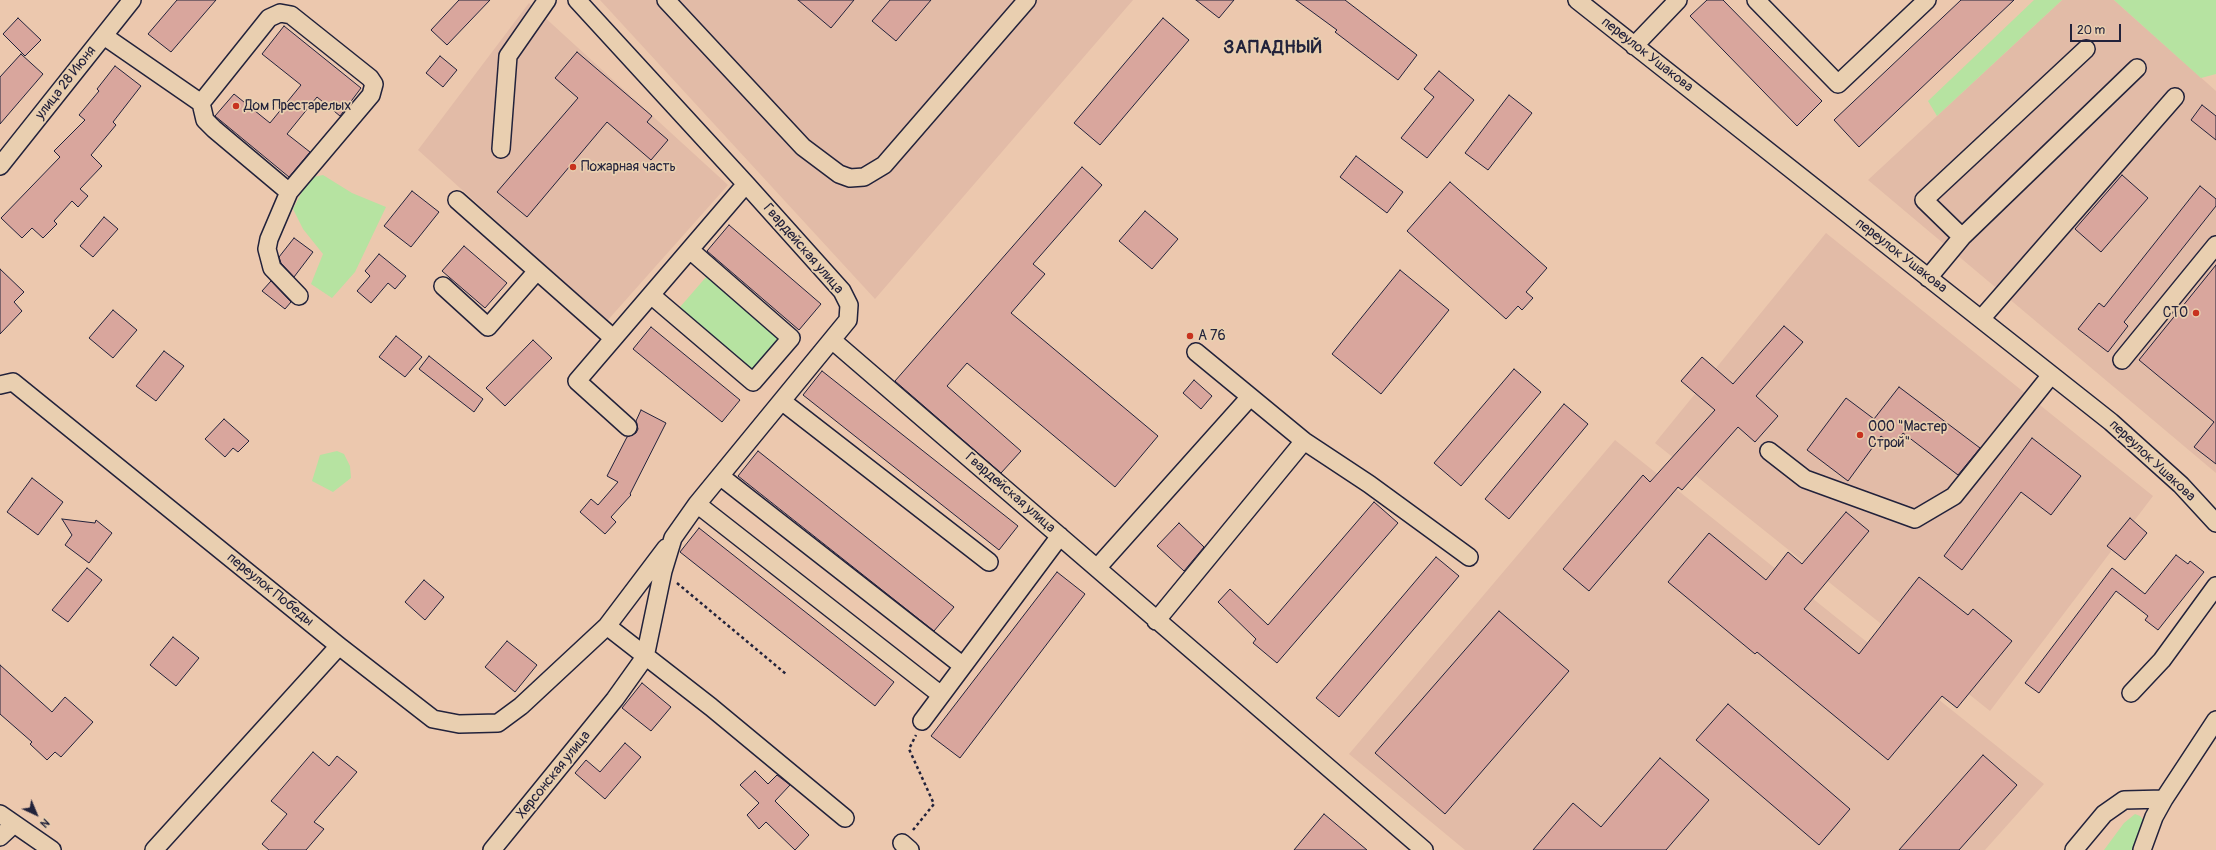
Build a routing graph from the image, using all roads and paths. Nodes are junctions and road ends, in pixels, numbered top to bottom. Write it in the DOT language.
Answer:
graph roads {
  1 [pos="132,0"];
  2 [pos="547,0"];
  3 [pos="577,0"];
  4 [pos="666,0"];
  5 [pos="1027,0"];
  6 [pos="1577,0"];
  7 [pos="1678,0"];
  8 [pos="1756,0"];
  9 [pos="1927,0"];
  10 [pos="104,36"];
  11 [pos="1634,46"];
  12 [pos="2086,49"];
  13 [pos="2137,68"];
  14 [pos="2175,97"];
  15 [pos="201,103"];
  16 [pos="501,149"];
  17 [pos="0,166"];
  18 [pos="746,184"];
  19 [pos="289,192"];
  20 [pos="457,200"];
  21 [pos="1962,237"];
  22 [pos="2216,245"];
  23 [pos="690,250"];
  24 [pos="537,271"];
  25 [pos="1928,278"];
  26 [pos="443,286"];
  27 [pos="652,295"];
  28 [pos="299,296"];
  29 [pos="1981,319"];
  30 [pos="613,338"];
  31 [pos="832,340"];
  32 [pos="1196,352"];
  33 [pos="2122,360"];
  34 [pos="2051,375"];
  35 [pos="0,385"];
  36 [pos="1250,397"];
  37 [pos="783,402"];
  38 [pos="628,427"];
  39 [pos="1304,441"];
  40 [pos="1769,451"];
  41 [pos="720,476"];
  42 [pos="697,504"];
  43 [pos="2216,523"];
  44 [pos="1060,536"];
  45 [pos="673,538"];
  46 [pos="1469,557"];
  47 [pos="989,562"];
  48 [pos="1097,568"];
  49 [pos="663,571"];
  50 [pos="2216,586"];
  51 [pos="1156,621"];
  52 [pos="607,626"];
  53 [pos="339,646"];
  54 [pos="645,657"];
  55 [pos="963,666"];
  56 [pos="786,674"];
  57 [pos="2131,693"];
  58 [pos="941,695"];
  59 [pos="2216,720"];
  60 [pos="922,721"];
  61 [pos="2164,799"];
  62 [pos="0,814"];
  63 [pos="845,818"];
  64 [pos="14,824"];
  65 [pos="0,836"];
  66 [pos="906,846"];
  67 [pos="52,850"];
  68 [pos="154,850"];
  69 [pos="492,850"];
  70 [pos="1424,850"];
  71 [pos="2074,850"];
  72 [pos="2142,850"];
  1 -- 10 [label="street, улица 28 Июня"];
  2 -- 16 [label="street"];
  3 -- 18 [label="street, Гвардейская улица"];
  4 -- 5 [label="street"];
  6 -- 11 [label="street, переулок Ушакова"];
  7 -- 11 [label="street"];
  8 -- 9 [label="street"];
  10 -- 15 [label="street"];
  10 -- 17 [label="street, улица 28 Июня"];
  11 -- 25 [label="street, переулок Ушакова"];
  12 -- 21 [label="street"];
  13 -- 21 [label="street"];
  14 -- 29 [label="street"];
  15 -- 19 [label="street"];
  15 -- 19 [label="street"];
  18 -- 23 [label="street"];
  18 -- 31 [label="street, Гвардейская улица"];
  19 -- 28 [label="street"];
  20 -- 24 [label="street"];
  21 -- 25 [label="street"];
  22 -- 33 [label="street"];
  23 -- 27 [label="street"];
  23 -- 27 [label="street"];
  24 -- 26 [label="street"];
  24 -- 30 [label="street"];
  25 -- 29 [label="street, переулок Ушакова"];
  27 -- 30 [label="street"];
  29 -- 34 [label="street, переулок Ушакова"];
  30 -- 38 [label="street"];
  31 -- 37 [label="street"];
  31 -- 44 [label="street, Гвардейская улица"];
  32 -- 36 [label="street"];
  34 -- 40 [label="street"];
  34 -- 43 [label="street, переулок Ушакова"];
  35 -- 53 [label="street, переулок Победы"];
  36 -- 39 [label="street"];
  36 -- 48 [label="street"];
  37 -- 41 [label="street"];
  37 -- 47 [label="street"];
  39 -- 46 [label="street"];
  39 -- 51 [label="street"];
  41 -- 42 [label="street"];
  41 -- 55 [label="street"];
  42 -- 45 [label="street"];
  42 -- 58 [label="street"];
  44 -- 48 [label="street, Гвардейская улица"];
  44 -- 55 [label="street"];
  45 -- 49 [label="street"];
  45 -- 52 [label="street"];
  48 -- 51 [label="street, Гвардейская улица"];
  49 -- 54 [label="street"];
  49 -- 56 [label="path"];
  50 -- 57 [label="street"];
  51 -- 70 [label="street, Гвардейская улица"];
  52 -- 53 [label="street, переулок Победы"];
  52 -- 54 [label="street"];
  53 -- 68 [label="street"];
  54 -- 63 [label="street"];
  54 -- 69 [label="street, Херсонская улица"];
  55 -- 58 [label="street"];
  58 -- 60 [label="street"];
  59 -- 61 [label="street"];
  60 -- 66 [label="path"];
  61 -- 71 [label="street"];
  61 -- 72 [label="street"];
  62 -- 64 [label="street"];
  64 -- 65 [label="street"];
  64 -- 67 [label="street"];
}
